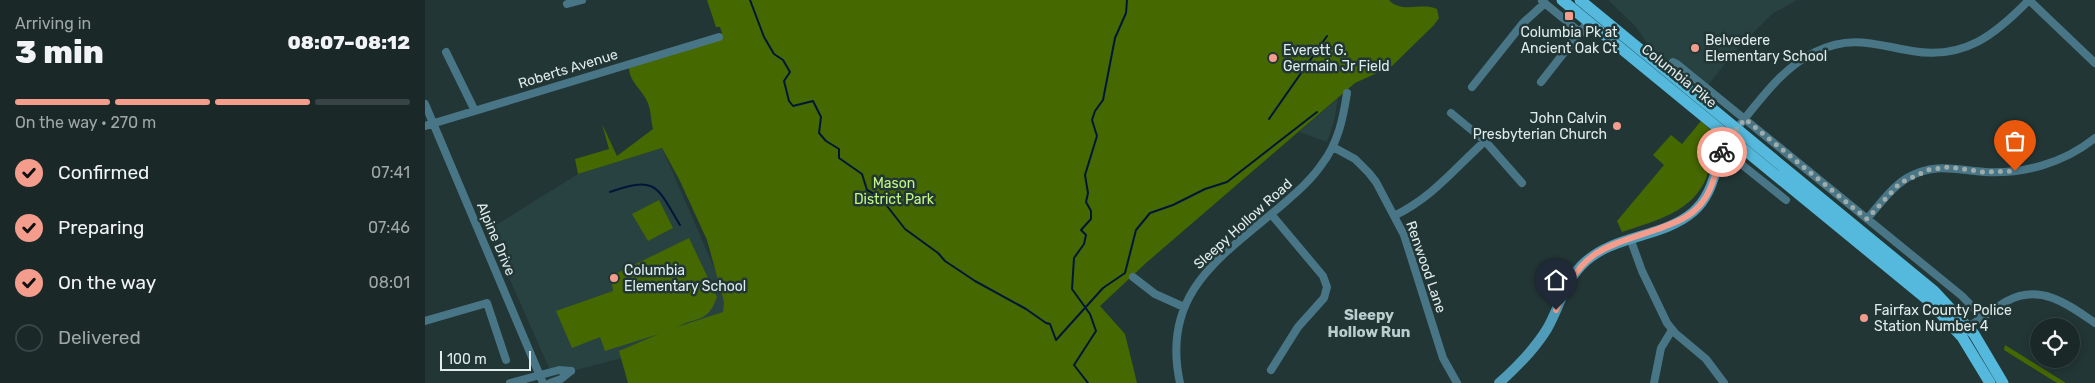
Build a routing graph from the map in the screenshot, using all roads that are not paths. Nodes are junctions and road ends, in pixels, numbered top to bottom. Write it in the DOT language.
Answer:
graph roads {
  1 [pos="582,0"];
  2 [pos="1563,0"];
  3 [pos="1580,0"];
  4 [pos="2029,0"];
  5 [pos="1543,2"];
  6 [pos="567,4"];
  7 [pos="1588,22"];
  8 [pos="1581,33"];
  9 [pos="719,37"];
  10 [pos="446,52"];
  11 [pos="2095,64"];
  12 [pos="1665,69"];
  13 [pos="1541,82"];
  14 [pos="1472,87"];
  15 [pos="1347,93"];
  16 [pos="425,104"];
  17 [pos="475,111"];
  18 [pos="1451,113"];
  19 [pos="1745,119"];
  20 [pos="429,125"];
  21 [pos="1734,133"];
  22 [pos="2095,138"];
  23 [pos="1485,141"];
  24 [pos="1333,147"];
  25 [pos="1722,153"];
  26 [pos="1522,183"];
  27 [pos="1786,200"];
  28 [pos="1271,214"];
  29 [pos="1394,216"];
  30 [pos="1867,219"];
  31 [pos="1630,238"];
  32 [pos="1133,277"];
  33 [pos="1184,307"];
  34 [pos="1983,318"];
  35 [pos="425,321"];
  36 [pos="2095,323"];
  37 [pos="1672,330"];
  38 [pos="1963,330"];
  39 [pos="506,360"];
  40 [pos="1271,370"];
  41 [pos="540,375"];
  42 [pos="510,383"];
  43 [pos="543,383"];
  44 [pos="550,383"];
  45 [pos="1180,383"];
  46 [pos="1457,383"];
  47 [pos="1499,383"];
  48 [pos="1654,383"];
  49 [pos="1724,383"];
  50 [pos="1990,383"];
  51 [pos="2003,383"];
  1 -- 6 [label="street"];
  2 -- 7 [label="main road, Columbia Pike"];
  3 -- 12 [label="main road, Columbia Pike"];
  4 -- 11 [label="street"];
  4 -- 19 [label="street"];
  5 -- 8 [label="street"];
  5 -- 14 [label="street"];
  7 -- 8 [label="street"];
  7 -- 21 [label="main road, Columbia Pike"];
  8 -- 13 [label="street"];
  9 -- 17 [label="street, Roberts Avenue"];
  10 -- 17 [label="street"];
  12 -- 19 [label="street"];
  12 -- 21 [label="main road, Columbia Pike"];
  15 -- 24 [label="street"];
  16 -- 20 [label="street, Alpine Drive"];
  17 -- 20 [label="street, Roberts Avenue"];
  18 -- 23 [label="street"];
  19 -- 21 [label="street"];
  19 -- 30 [label="street"];
  20 -- 41 [label="street, Alpine Drive"];
  21 -- 25 [label="street"];
  21 -- 38 [label="main road, Columbia Pike"];
  22 -- 30 [label="street"];
  23 -- 26 [label="street"];
  23 -- 29 [label="street"];
  24 -- 28 [label="street, Sleepy Hollow Road"];
  24 -- 29 [label="street, Renwood Lane"];
  25 -- 27 [label="street"];
  25 -- 31 [label="street"];
  28 -- 33 [label="street, Sleepy Hollow Road"];
  28 -- 40 [label="street"];
  29 -- 46 [label="street, Renwood Lane"];
  30 -- 34 [label="street"];
  31 -- 37 [label="street"];
  31 -- 47 [label="street"];
  32 -- 33 [label="street"];
  33 -- 45 [label="street, Sleepy Hollow Road"];
  34 -- 36 [label="street"];
  34 -- 38 [label="street"];
  35 -- 39 [label="street"];
  37 -- 48 [label="street"];
  37 -- 49 [label="street"];
  38 -- 50 [label="main road, Columbia Pike"];
  38 -- 51 [label="main road, Columbia Pike"];
  41 -- 42 [label="street"];
  41 -- 43 [label="street, Alpine Drive"];
  41 -- 44 [label="street"];
}
